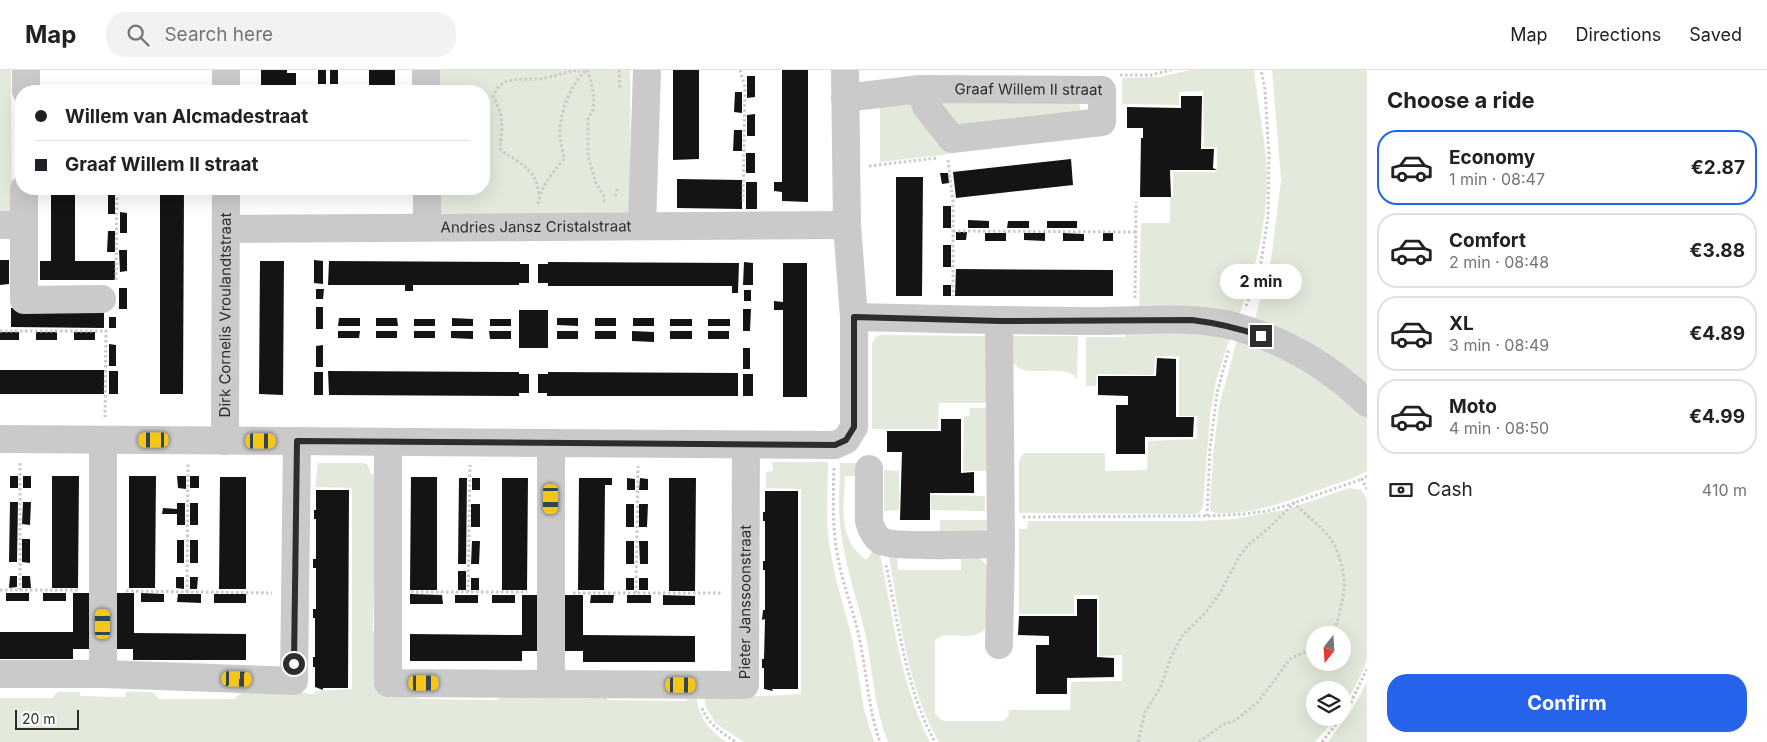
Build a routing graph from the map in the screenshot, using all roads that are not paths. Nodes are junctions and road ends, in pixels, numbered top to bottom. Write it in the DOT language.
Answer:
graph roads {
  1 [pos="26,70"];
  2 [pos="226,70"];
  3 [pos="426,70"];
  4 [pos="647,70"];
  5 [pos="845,70"];
  6 [pos="26,85"];
  7 [pos="226,85"];
  8 [pos="426,85"];
  9 [pos="920,89"];
  10 [pos="845,98"];
  11 [pos="22,195"];
  12 [pos="226,195"];
  13 [pos="427,195"];
  14 [pos="11,225"];
  15 [pos="847,225"];
  16 [pos="642,226"];
  17 [pos="427,227"];
  18 [pos="226,229"];
  19 [pos="109,293"];
  20 [pos="854,317"];
  21 [pos="1000,321"];
  22 [pos="1367,404"];
  23 [pos="10,439"];
  24 [pos="103,440"];
  25 [pos="225,440"];
  26 [pos="297,441"];
  27 [pos="388,442"];
  28 [pos="551,443"];
  29 [pos="746,445"];
  30 [pos="869,469"];
  31 [pos="1001,531"];
  32 [pos="999,646"];
  33 [pos="0,674"];
  34 [pos="103,674"];
  35 [pos="551,684"];
  1 -- 6 [label="street"];
  2 -- 7 [label="street"];
  3 -- 8 [label="street"];
  4 -- 16 [label="street"];
  5 -- 10 [label="street"];
  9 -- 9 [label="street, Graaf Willem II straat"];
  9 -- 10 [label="street, Graaf Willem II straat"];
  10 -- 15 [label="street"];
  11 -- 14 [label="street"];
  12 -- 18 [label="street, Dirk Cornelis Vroulandtstraat"];
  13 -- 17 [label="street"];
  14 -- 19 [label="street"];
  15 -- 16 [label="street, Andries Jansz Cristalstraat"];
  15 -- 20 [label="street"];
  16 -- 17 [label="street, Andries Jansz Cristalstraat"];
  17 -- 18 [label="street, Andries Jansz Cristalstraat"];
  18 -- 25 [label="street, Dirk Cornelis Vroulandtstraat"];
  20 -- 21 [label="street"];
  20 -- 29 [label="street"];
  21 -- 22 [label="street"];
  21 -- 31 [label="street"];
  23 -- 24 [label="street"];
  24 -- 25 [label="street"];
  24 -- 34 [label="street"];
  25 -- 26 [label="street"];
  26 -- 27 [label="street"];
  26 -- 34 [label="street"];
  27 -- 28 [label="street"];
  27 -- 35 [label="street, Pieter Janssoonstraat"];
  28 -- 29 [label="street"];
  28 -- 35 [label="street"];
  29 -- 35 [label="street, Pieter Janssoonstraat"];
  30 -- 31 [label="street"];
  31 -- 32 [label="street"];
  33 -- 34 [label="street"];
}
